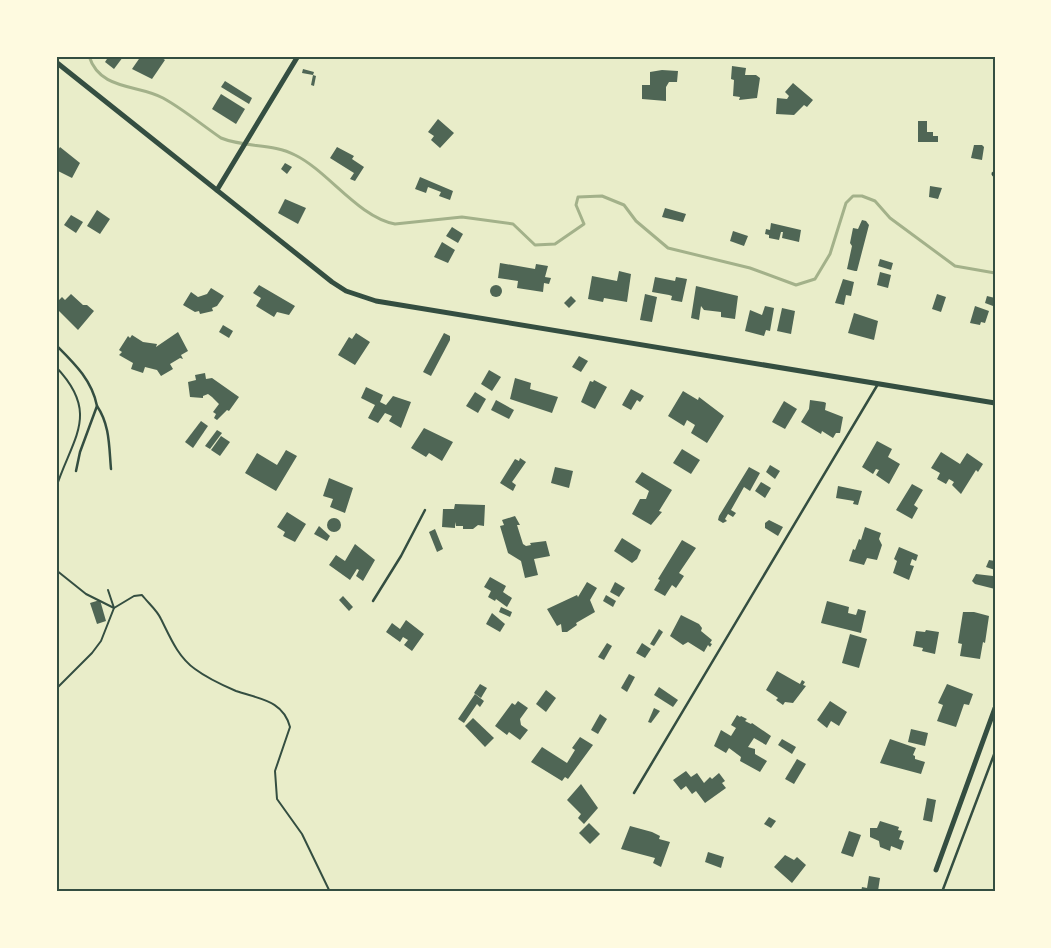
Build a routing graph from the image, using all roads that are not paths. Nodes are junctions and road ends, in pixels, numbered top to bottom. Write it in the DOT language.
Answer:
graph roads {
  1 [pos="298,56"];
  2 [pos="56,62"];
  3 [pos="217,190"];
  4 [pos="56,345"];
  5 [pos="878,384"];
  6 [pos="995,403"];
  7 [pos="97,406"];
  8 [pos="111,469"];
  9 [pos="76,472"];
  10 [pos="425,510"];
  11 [pos="373,602"];
  12 [pos="995,708"];
  13 [pos="995,752"];
  14 [pos="634,793"];
  15 [pos="936,870"];
  16 [pos="942,892"];
  1 -- 3 [label="street"];
  2 -- 3 [label="street"];
  3 -- 5 [label="street"];
  4 -- 7 [label="lane"];
  5 -- 6 [label="street"];
  5 -- 14 [label="lane"];
  7 -- 8 [label="lane"];
  7 -- 9 [label="lane"];
  10 -- 11 [label="lane"];
  12 -- 15 [label="street"];
  13 -- 16 [label="lane"];
}
